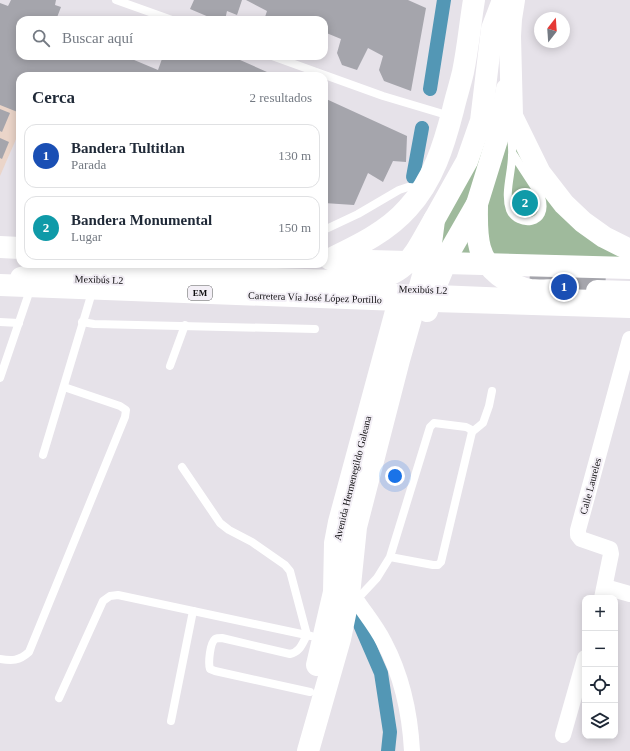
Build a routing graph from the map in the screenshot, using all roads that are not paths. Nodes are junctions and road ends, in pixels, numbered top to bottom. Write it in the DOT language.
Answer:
graph roads {
  1 [pos="116,0"];
  2 [pos="474,0"];
  3 [pos="502,0"];
  4 [pos="514,0"];
  5 [pos="161,16"];
  6 [pos="283,60"];
  7 [pos="316,72"];
  8 [pos="328,76"];
  9 [pos="512,116"];
  10 [pos="451,117"];
  11 [pos="513,154"];
  12 [pos="424,188"];
  13 [pos="477,204"];
  14 [pos="434,220"];
  15 [pos="328,228"];
  16 [pos="0,247"];
  17 [pos="16,248"];
  18 [pos="630,250"];
  19 [pos="0,253"];
  20 [pos="16,254"];
  21 [pos="328,260"];
  22 [pos="328,261"];
  23 [pos="328,261"];
  24 [pos="630,268"];
  25 [pos="630,272"];
  26 [pos="14,282"];
  27 [pos="93,289"];
  28 [pos="630,292"];
  29 [pos="630,295"];
  30 [pos="399,300"];
  31 [pos="630,307"];
  32 [pos="0,322"];
  33 [pos="82,322"];
  34 [pos="19,323"];
  35 [pos="185,325"];
  36 [pos="315,329"];
  37 [pos="630,339"];
  38 [pos="170,366"];
  39 [pos="0,378"];
  40 [pos="64,387"];
  41 [pos="492,391"];
  42 [pos="472,432"];
  43 [pos="43,455"];
  44 [pos="182,467"];
  45 [pos="390,557"];
  46 [pos="334,592"];
  47 [pos="603,593"];
  48 [pos="630,594"];
  49 [pos="355,598"];
  50 [pos="193,611"];
  51 [pos="329,613"];
  52 [pos="323,637"];
  53 [pos="0,659"];
  54 [pos="582,667"];
  55 [pos="310,692"];
  56 [pos="59,698"];
  57 [pos="171,721"];
  58 [pos="563,735"];
  59 [pos="295,751"];
  60 [pos="308,751"];
  61 [pos="412,751"];
  1 -- 5 [label="lane"];
  2 -- 10 [label="main road"];
  3 -- 14 [label="main road"];
  4 -- 9 [label="main road"];
  4 -- 13 [label="main road"];
  6 -- 7 [label="lane"];
  8 -- 10 [label="lane"];
  9 -- 11 [label="lane"];
  9 -- 18 [label="main road"];
  10 -- 12 [label="main road"];
  11 -- 11 [label="lane"];
  12 -- 15 [label="lane"];
  12 -- 21 [label="main road"];
  13 -- 28 [label="main road"];
  13 -- 46 [label="main road"];
  14 -- 26 [label="main road"];
  14 -- 52 [label="main road"];
  16 -- 17 [label="main road"];
  19 -- 20 [label="lane"];
  22 -- 24 [label="main road"];
  23 -- 25 [label="lane"];
  26 -- 27 [label="main road, Carretera Vía José López Portillo / EM"];
  26 -- 29 [label="lane, Mexibús L2"];
  26 -- 34 [label="lane"];
  27 -- 30 [label="main road, Carretera Vía José López Portillo / EM"];
  27 -- 33 [label="lane"];
  30 -- 31 [label="main road, Carretera Vía José López Portillo / EM"];
  30 -- 46 [label="main road, Avenida Hermenegildo Galeana"];
  32 -- 34 [label="lane"];
  33 -- 35 [label="lane"];
  33 -- 40 [label="lane"];
  34 -- 39 [label="lane"];
  35 -- 36 [label="lane"];
  35 -- 38 [label="lane"];
  37 -- 47 [label="street, Calle Laureles"];
  40 -- 43 [label="lane"];
  40 -- 53 [label="lane"];
  41 -- 42 [label="lane"];
  42 -- 45 [label="lane"];
  42 -- 45 [label="lane"];
  44 -- 52 [label="lane"];
  45 -- 49 [label="lane"];
  46 -- 51 [label="main road, Avenida Hermenegildo Galeana"];
  47 -- 48 [label="street, Calle Laureles"];
  49 -- 51 [label="street"];
  49 -- 61 [label="street"];
  50 -- 52 [label="lane"];
  50 -- 56 [label="lane"];
  50 -- 57 [label="lane"];
  51 -- 52 [label="main road, Avenida Hermenegildo Galeana"];
  52 -- 55 [label="main road, Avenida Hermenegildo Galeana"];
  52 -- 55 [label="lane"];
  52 -- 60 [label="main road"];
  54 -- 58 [label="street"];
  55 -- 59 [label="main road, Avenida Hermenegildo Galeana"];
}
